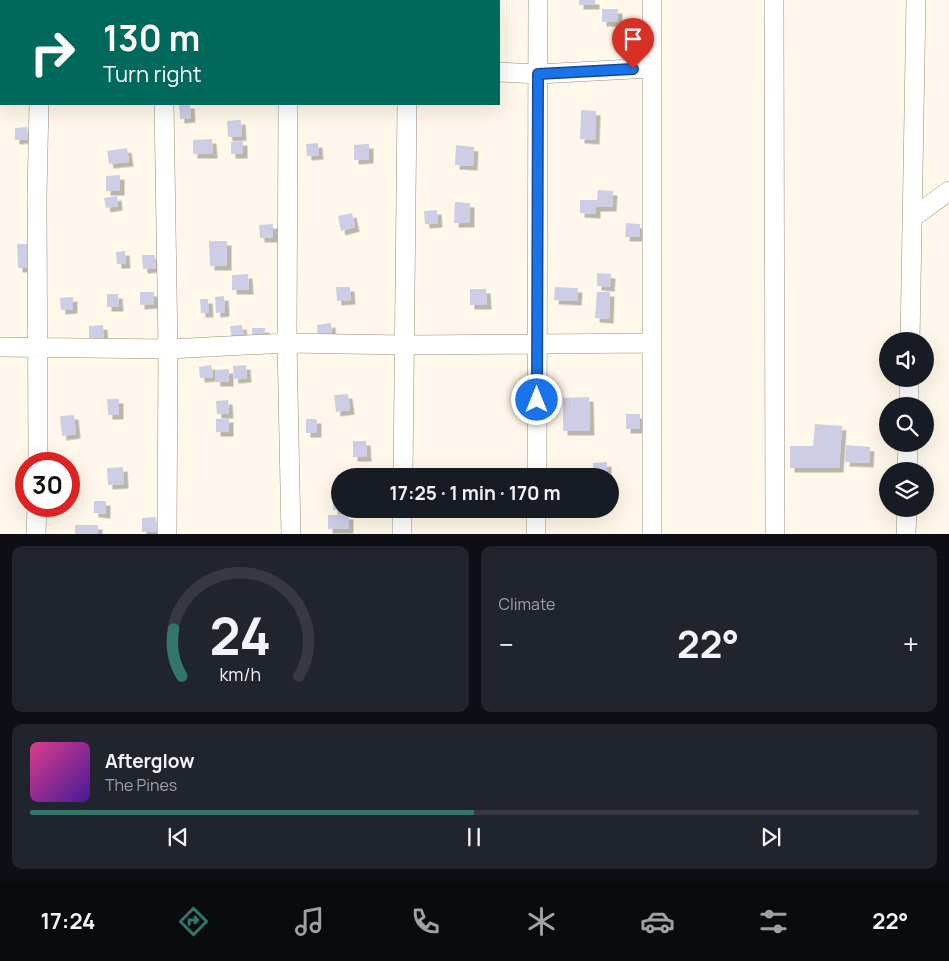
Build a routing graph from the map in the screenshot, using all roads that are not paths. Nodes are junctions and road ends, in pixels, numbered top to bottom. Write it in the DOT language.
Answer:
graph roads {
  1 [pos="538,0"];
  2 [pos="652,0"];
  3 [pos="774,0"];
  4 [pos="916,0"];
  5 [pos="652,68"];
  6 [pos="500,72"];
  7 [pos="538,74"];
  8 [pos="39,105"];
  9 [pos="164,105"];
  10 [pos="288,105"];
  11 [pos="407,105"];
  12 [pos="949,191"];
  13 [pos="912,218"];
  14 [pos="910,332"];
  15 [pos="287,343"];
  16 [pos="538,343"];
  17 [pos="651,344"];
  18 [pos="405,345"];
  19 [pos="0,347"];
  20 [pos="38,347"];
  21 [pos="168,349"];
  22 [pos="38,452"];
  23 [pos="403,468"];
  24 [pos="537,468"];
  25 [pos="37,517"];
  26 [pos="907,517"];
  27 [pos="402,518"];
  28 [pos="536,518"];
  29 [pos="36,534"];
  30 [pos="167,534"];
  31 [pos="291,534"];
  32 [pos="402,534"];
  33 [pos="536,534"];
  34 [pos="652,534"];
  35 [pos="775,534"];
  36 [pos="906,534"];
  1 -- 7 [label="street"];
  2 -- 5 [label="street"];
  3 -- 35 [label="street"];
  4 -- 13 [label="street"];
  5 -- 7 [label="street"];
  5 -- 17 [label="street"];
  6 -- 7 [label="street"];
  7 -- 16 [label="street"];
  8 -- 20 [label="street"];
  9 -- 21 [label="street"];
  10 -- 15 [label="street"];
  11 -- 18 [label="street"];
  12 -- 13 [label="street"];
  13 -- 14 [label="street"];
  15 -- 18 [label="street"];
  15 -- 21 [label="street"];
  15 -- 31 [label="street"];
  16 -- 17 [label="street"];
  16 -- 18 [label="street"];
  16 -- 24 [label="street"];
  17 -- 34 [label="street"];
  18 -- 23 [label="street"];
  19 -- 20 [label="street"];
  20 -- 21 [label="street"];
  20 -- 22 [label="street"];
  21 -- 30 [label="street"];
  25 -- 29 [label="street"];
  26 -- 36 [label="street"];
  27 -- 32 [label="street"];
  28 -- 33 [label="street"];
}
